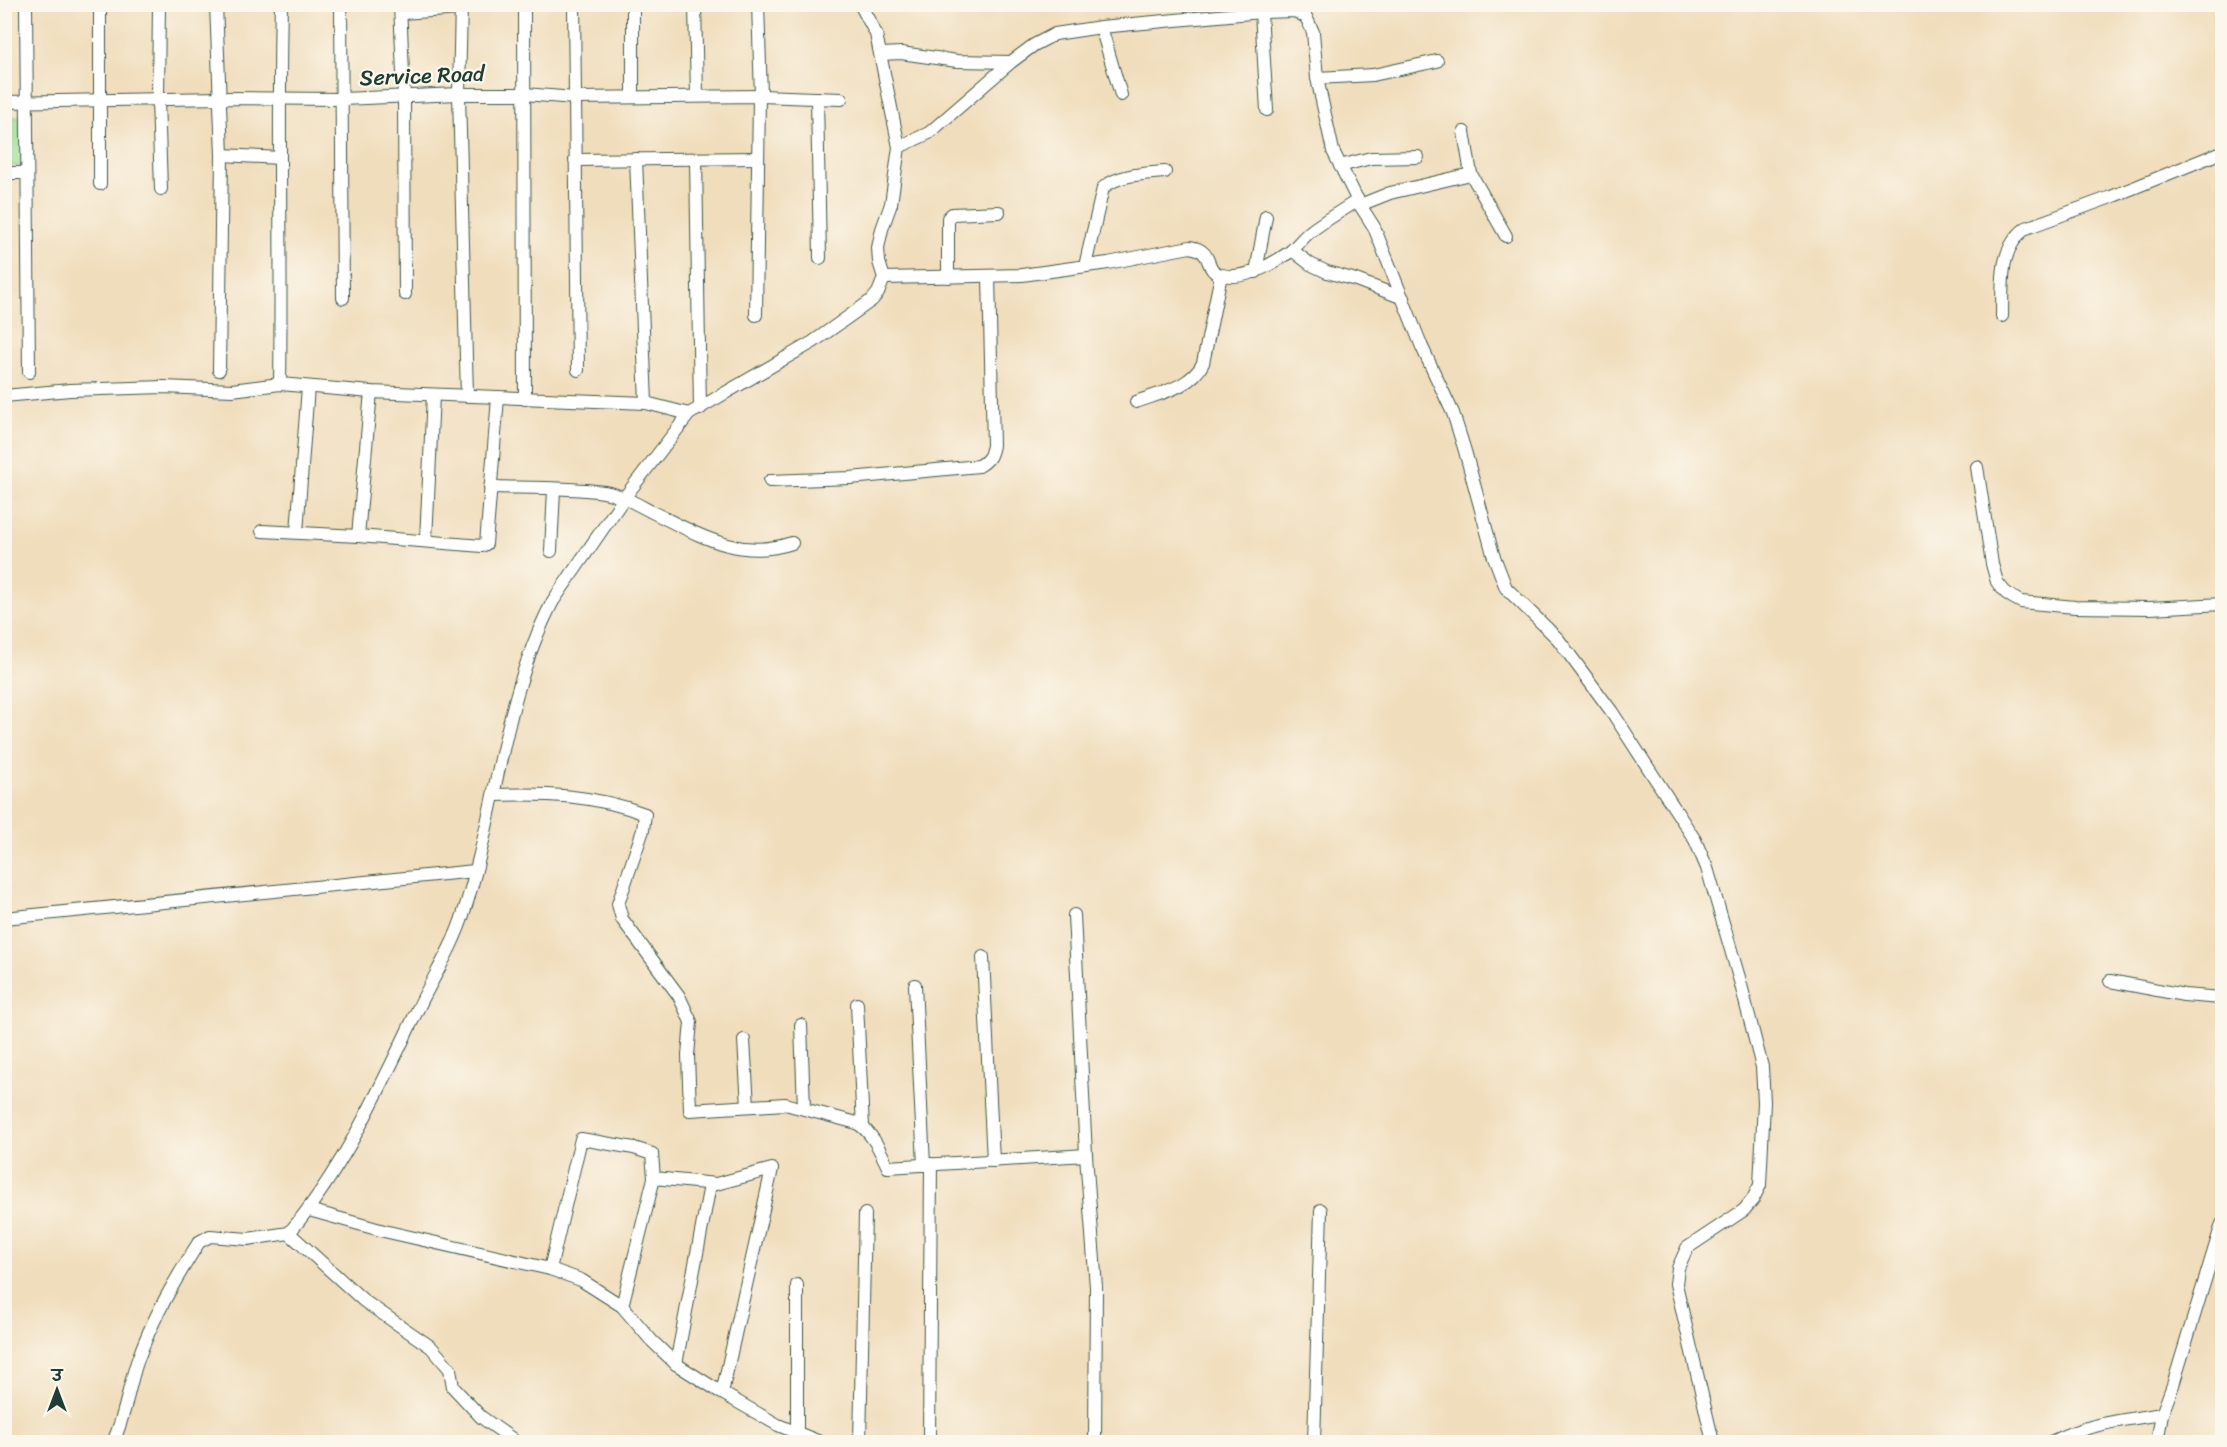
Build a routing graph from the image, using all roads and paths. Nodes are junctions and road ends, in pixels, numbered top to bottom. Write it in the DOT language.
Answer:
graph roads {
  1 [pos="26,4"];
  2 [pos="100,4"];
  3 [pos="159,4"];
  4 [pos="216,4"];
  5 [pos="281,4"];
  6 [pos="341,4"];
  7 [pos="524,4"];
  8 [pos="574,4"];
  9 [pos="633,4"];
  10 [pos="695,4"];
  11 [pos="759,4"];
  12 [pos="860,4"];
  13 [pos="461,7"];
  14 [pos="1295,8"];
  15 [pos="401,9"];
  16 [pos="1261,12"];
  17 [pos="1101,27"];
  18 [pos="882,54"];
  19 [pos="1437,61"];
  20 [pos="1011,62"];
  21 [pos="1317,78"];
  22 [pos="459,94"];
  23 [pos="524,94"];
  24 [pos="1121,94"];
  25 [pos="697,96"];
  26 [pos="760,96"];
  27 [pos="404,97"];
  28 [pos="633,97"];
  29 [pos="221,98"];
  30 [pos="279,98"];
  31 [pos="575,98"];
  32 [pos="817,98"];
  33 [pos="158,99"];
  34 [pos="342,99"];
  35 [pos="841,99"];
  36 [pos="27,100"];
  37 [pos="100,100"];
  38 [pos="4,102"];
  39 [pos="1267,110"];
  40 [pos="1464,132"];
  41 [pos="899,147"];
  42 [pos="2223,152"];
  43 [pos="222,155"];
  44 [pos="1418,157"];
  45 [pos="280,158"];
  46 [pos="758,158"];
  47 [pos="636,159"];
  48 [pos="696,159"];
  49 [pos="575,160"];
  50 [pos="1340,166"];
  51 [pos="1165,171"];
  52 [pos="4,173"];
  53 [pos="27,173"];
  54 [pos="1471,174"];
  55 [pos="100,184"];
  56 [pos="161,189"];
  57 [pos="1359,203"];
  58 [pos="999,212"];
  59 [pos="1266,216"];
  60 [pos="1506,236"];
  61 [pos="1292,250"];
  62 [pos="820,258"];
  63 [pos="1085,266"];
  64 [pos="1256,272"];
  65 [pos="1221,275"];
  66 [pos="990,276"];
  67 [pos="948,277"];
  68 [pos="884,278"];
  69 [pos="405,294"];
  70 [pos="343,298"];
  71 [pos="1403,298"];
  72 [pos="756,315"];
  73 [pos="2002,316"];
  74 [pos="219,370"];
  75 [pos="578,370"];
  76 [pos="29,372"];
  77 [pos="280,384"];
  78 [pos="308,387"];
  79 [pos="371,392"];
  80 [pos="433,395"];
  81 [pos="4,396"];
  82 [pos="467,396"];
  83 [pos="498,398"];
  84 [pos="525,399"];
  85 [pos="1136,402"];
  86 [pos="646,403"];
  87 [pos="694,411"];
  88 [pos="1977,467"];
  89 [pos="770,481"];
  90 [pos="490,487"];
  91 [pos="554,490"];
  92 [pos="624,498"];
  93 [pos="262,531"];
  94 [pos="297,532"];
  95 [pos="358,536"];
  96 [pos="426,540"];
  97 [pos="792,543"];
  98 [pos="551,550"];
  99 [pos="2223,604"];
  100 [pos="494,795"];
  101 [pos="475,871"];
  102 [pos="1074,915"];
  103 [pos="4,918"];
  104 [pos="983,957"];
  105 [pos="2110,981"];
  106 [pos="915,985"];
  107 [pos="2223,998"];
  108 [pos="857,1004"];
  109 [pos="801,1025"];
  110 [pos="744,1040"];
  111 [pos="748,1106"];
  112 [pos="804,1108"];
  113 [pos="863,1127"];
  114 [pos="1086,1155"];
  115 [pos="993,1161"];
  116 [pos="927,1165"];
  117 [pos="654,1178"];
  118 [pos="710,1185"];
  119 [pos="309,1210"];
  120 [pos="1321,1210"];
  121 [pos="865,1214"];
  122 [pos="2223,1224"];
  123 [pos="289,1233"];
  124 [pos="550,1269"];
  125 [pos="797,1285"];
  126 [pos="622,1306"];
  127 [pos="676,1364"];
  128 [pos="722,1393"];
  129 [pos="2162,1414"];
  130 [pos="797,1432"];
  131 [pos="512,1439"];
  132 [pos="113,1443"];
  133 [pos="820,1443"];
  134 [pos="860,1443"];
  135 [pos="929,1443"];
  136 [pos="1095,1443"];
  137 [pos="1314,1443"];
  138 [pos="1713,1443"];
  139 [pos="2051,1443"];
  140 [pos="2157,1443"];
  1 -- 36 [label="street"];
  2 -- 37 [label="street"];
  3 -- 33 [label="street"];
  4 -- 29 [label="street"];
  5 -- 30 [label="street"];
  6 -- 34 [label="street"];
  7 -- 23 [label="street"];
  8 -- 31 [label="street"];
  9 -- 28 [label="street"];
  10 -- 25 [label="street"];
  11 -- 26 [label="street"];
  12 -- 18 [label="street"];
  13 -- 15 [label="street"];
  13 -- 22 [label="street"];
  14 -- 16 [label="street"];
  14 -- 21 [label="street"];
  15 -- 27 [label="street"];
  16 -- 17 [label="street"];
  16 -- 39 [label="street"];
  17 -- 20 [label="street"];
  17 -- 24 [label="street"];
  18 -- 20 [label="street"];
  18 -- 41 [label="street"];
  19 -- 21 [label="street"];
  20 -- 41 [label="street"];
  21 -- 50 [label="street"];
  22 -- 23 [label="street, Service Road"];
  22 -- 27 [label="street, Service Road"];
  22 -- 82 [label="street"];
  23 -- 31 [label="street, Service Road"];
  23 -- 84 [label="street"];
  25 -- 26 [label="street, Service Road"];
  25 -- 28 [label="street, Service Road"];
  26 -- 32 [label="street, Service Road"];
  26 -- 46 [label="street"];
  27 -- 34 [label="street, Service Road"];
  27 -- 69 [label="street"];
  28 -- 31 [label="street, Service Road"];
  29 -- 30 [label="street, Service Road"];
  29 -- 33 [label="street, Service Road"];
  29 -- 43 [label="street"];
  30 -- 34 [label="street, Service Road"];
  30 -- 45 [label="street"];
  31 -- 49 [label="street"];
  32 -- 35 [label="street, Service Road"];
  32 -- 62 [label="street"];
  33 -- 37 [label="street, Service Road"];
  33 -- 56 [label="street"];
  34 -- 70 [label="street"];
  36 -- 37 [label="street, Service Road"];
  36 -- 38 [label="street, Service Road"];
  36 -- 53 [label="street"];
  37 -- 55 [label="street"];
  40 -- 54 [label="street"];
  41 -- 68 [label="street"];
  42 -- 73 [label="street"];
  43 -- 45 [label="street"];
  43 -- 74 [label="street"];
  44 -- 50 [label="street"];
  45 -- 77 [label="street"];
  46 -- 48 [label="street"];
  46 -- 72 [label="street"];
  47 -- 48 [label="street"];
  47 -- 49 [label="street"];
  47 -- 86 [label="street"];
  48 -- 87 [label="street"];
  49 -- 75 [label="street"];
  50 -- 57 [label="street"];
  51 -- 63 [label="street"];
  52 -- 53 [label="street"];
  53 -- 76 [label="street"];
  54 -- 57 [label="street"];
  54 -- 60 [label="street"];
  57 -- 61 [label="street"];
  57 -- 71 [label="street"];
  58 -- 67 [label="street"];
  59 -- 64 [label="street"];
  61 -- 64 [label="street"];
  61 -- 71 [label="street"];
  63 -- 65 [label="street"];
  63 -- 66 [label="street"];
  64 -- 65 [label="street"];
  65 -- 85 [label="street"];
  66 -- 67 [label="street"];
  66 -- 89 [label="street"];
  67 -- 68 [label="street"];
  68 -- 87 [label="street"];
  71 -- 138 [label="street"];
  77 -- 78 [label="street"];
  77 -- 81 [label="street"];
  78 -- 79 [label="street"];
  78 -- 94 [label="street"];
  79 -- 80 [label="street"];
  79 -- 95 [label="street"];
  80 -- 82 [label="street"];
  80 -- 96 [label="street"];
  82 -- 83 [label="street"];
  83 -- 84 [label="street"];
  83 -- 90 [label="street"];
  84 -- 86 [label="street"];
  86 -- 87 [label="street"];
  87 -- 92 [label="street"];
  88 -- 99 [label="street"];
  90 -- 91 [label="street"];
  90 -- 96 [label="street"];
  91 -- 92 [label="street"];
  91 -- 98 [label="street"];
  92 -- 97 [label="street"];
  92 -- 100 [label="street"];
  93 -- 94 [label="street"];
  94 -- 95 [label="street"];
  95 -- 96 [label="street"];
  100 -- 101 [label="street"];
  100 -- 111 [label="street"];
  101 -- 103 [label="street"];
  101 -- 119 [label="street"];
  102 -- 114 [label="street"];
  104 -- 115 [label="street"];
  105 -- 107 [label="street"];
  106 -- 116 [label="street"];
  108 -- 113 [label="street"];
  109 -- 112 [label="street"];
  110 -- 111 [label="street"];
  111 -- 112 [label="street"];
  112 -- 113 [label="street"];
  113 -- 116 [label="street"];
  114 -- 115 [label="street"];
  114 -- 136 [label="street"];
  115 -- 116 [label="street"];
  116 -- 135 [label="street"];
  117 -- 118 [label="street"];
  117 -- 124 [label="street"];
  117 -- 126 [label="street"];
  118 -- 127 [label="street"];
  118 -- 128 [label="street"];
  119 -- 123 [label="street"];
  119 -- 124 [label="street"];
  120 -- 137 [label="street"];
  121 -- 134 [label="street"];
  122 -- 129 [label="street"];
  123 -- 131 [label="street"];
  123 -- 132 [label="street"];
  124 -- 126 [label="street"];
  125 -- 130 [label="street"];
  126 -- 127 [label="street"];
  127 -- 128 [label="street"];
  128 -- 130 [label="street"];
  129 -- 139 [label="street"];
  129 -- 140 [label="street"];
  130 -- 133 [label="street"];
}
